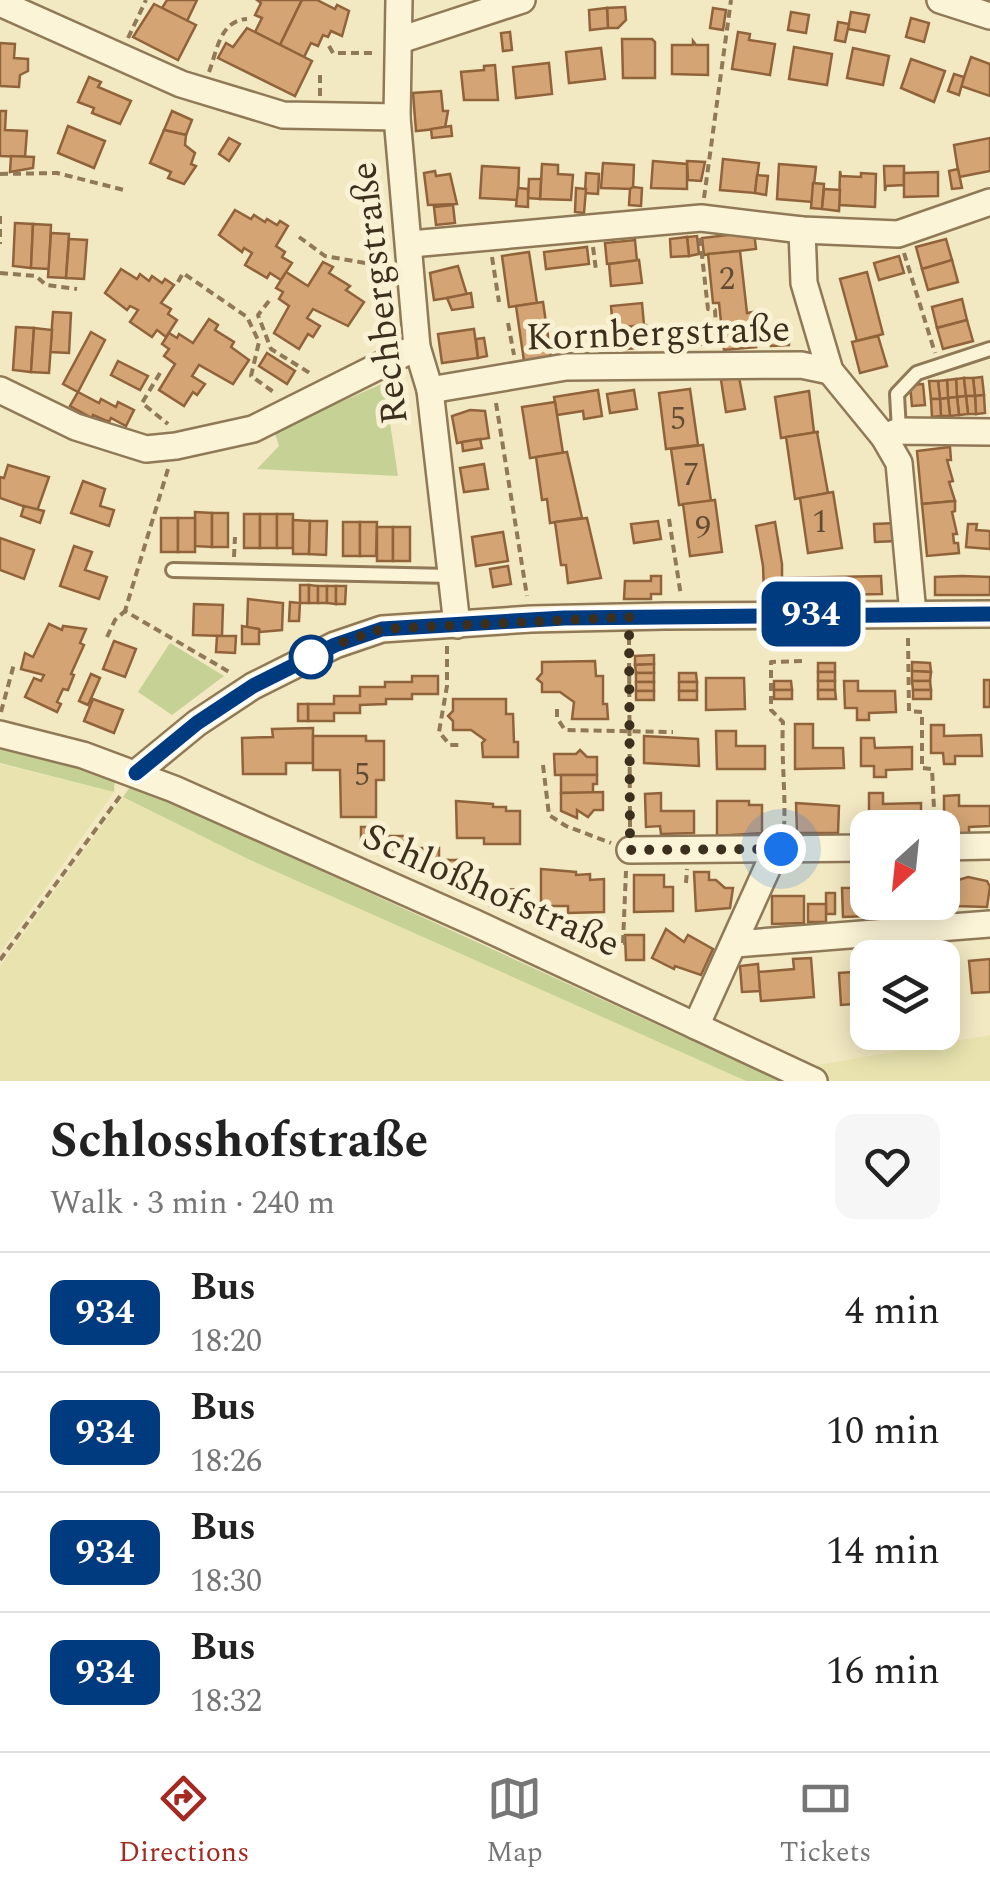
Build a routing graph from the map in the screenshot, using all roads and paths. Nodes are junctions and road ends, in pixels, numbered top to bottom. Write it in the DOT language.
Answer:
graph roads {
  1 [pos="146,0"];
  2 [pos="400,0"];
  3 [pos="522,0"];
  4 [pos="731,0"];
  5 [pos="940,0"];
  6 [pos="0,3"];
  7 [pos="990,16"];
  8 [pos="246,19"];
  9 [pos="328,46"];
  10 [pos="400,46"];
  11 [pos="119,56"];
  12 [pos="202,90"];
  13 [pos="398,117"];
  14 [pos="0,174"];
  15 [pos="124,190"];
  16 [pos="990,202"];
  17 [pos="0,216"];
  18 [pos="701,218"];
  19 [pos="802,230"];
  20 [pos="898,234"];
  21 [pos="299,237"];
  22 [pos="489,237"];
  23 [pos="0,244"];
  24 [pos="411,244"];
  25 [pos="412,271"];
  26 [pos="0,273"];
  27 [pos="178,282"];
  28 [pos="76,289"];
  29 [pos="268,301"];
  30 [pos="499,302"];
  31 [pos="508,323"];
  32 [pos="263,328"];
  33 [pos="254,330"];
  34 [pos="417,347"];
  35 [pos="990,349"];
  36 [pos="938,365"];
  37 [pos="719,366"];
  38 [pos="830,371"];
  39 [pos="160,374"];
  40 [pos="505,376"];
  41 [pos="334,389"];
  42 [pos="430,390"];
  43 [pos="2,396"];
  44 [pos="295,408"];
  45 [pos="990,432"];
  46 [pos="891,434"];
  47 [pos="181,445"];
  48 [pos="670,519"];
  49 [pos="173,570"];
  50 [pos="451,576"];
  51 [pos="125,610"];
  52 [pos="910,614"];
  53 [pos="990,614"];
  54 [pos="684,615"];
  55 [pos="629,617"];
  56 [pos="531,619"];
  57 [pos="452,626"];
  58 [pos="107,637"];
  59 [pos="806,661"];
  60 [pos="14,664"];
  61 [pos="557,709"];
  62 [pos="0,717"];
  63 [pos="673,732"];
  64 [pos="630,733"];
  65 [pos="0,734"];
  66 [pos="464,745"];
  67 [pos="544,764"];
  68 [pos="136,773"];
  69 [pos="934,810"];
  70 [pos="960,846"];
  71 [pos="990,846"];
  72 [pos="850,848"];
  73 [pos="779,849"];
  74 [pos="630,850"];
  75 [pos="990,924"];
  76 [pos="736,944"];
  77 [pos="0,960"];
  78 [pos="590,977"];
  79 [pos="696,1026"];
  80 [pos="814,1081"];
  1 -- 11 [label="path"];
  2 -- 10 [label="street, Rechbergstraße"];
  3 -- 10 [label="street"];
  4 -- 18 [label="path"];
  5 -- 7 [label="street"];
  6 -- 11 [label="street"];
  8 -- 12 [label="path"];
  9 -- 10 [label="path"];
  10 -- 13 [label="street, Rechbergstraße"];
  11 -- 12 [label="street"];
  12 -- 13 [label="street"];
  13 -- 24 [label="street, Rechbergstraße"];
  14 -- 15 [label="path"];
  16 -- 20 [label="street"];
  17 -- 23 [label="path"];
  18 -- 19 [label="street"];
  18 -- 22 [label="street"];
  18 -- 37 [label="path"];
  19 -- 20 [label="street"];
  19 -- 38 [label="street"];
  20 -- 36 [label="path"];
  21 -- 25 [label="path"];
  22 -- 24 [label="street"];
  22 -- 30 [label="path"];
  24 -- 25 [label="street, Rechbergstraße"];
  25 -- 34 [label="street, Rechbergstraße"];
  26 -- 28 [label="path"];
  27 -- 33 [label="path"];
  29 -- 32 [label="path"];
  31 -- 40 [label="path"];
  32 -- 33 [label="path"];
  32 -- 41 [label="path"];
  33 -- 44 [label="path"];
  34 -- 41 [label="street"];
  34 -- 42 [label="street, Rechbergstraße"];
  35 -- 36 [label="lane"];
  36 -- 46 [label="lane"];
  37 -- 38 [label="street, Kornbergstraße"];
  37 -- 40 [label="street, Kornbergstraße"];
  38 -- 46 [label="street"];
  39 -- 47 [label="path"];
  40 -- 42 [label="street, Kornbergstraße"];
  40 -- 56 [label="path"];
  41 -- 44 [label="street"];
  42 -- 50 [label="street, Rechbergstraße"];
  43 -- 47 [label="street"];
  44 -- 47 [label="street"];
  45 -- 46 [label="street"];
  46 -- 52 [label="street"];
  48 -- 54 [label="path"];
  49 -- 50 [label="lane"];
  50 -- 57 [label="street, Rechbergstraße"];
  51 -- 58 [label="path"];
  52 -- 53 [label="street"];
  52 -- 54 [label="street"];
  52 -- 69 [label="path"];
  54 -- 55 [label="street"];
  55 -- 56 [label="street"];
  55 -- 64 [label="path"];
  56 -- 57 [label="street"];
  57 -- 66 [label="path"];
  57 -- 68 [label="street"];
  59 -- 73 [label="path"];
  60 -- 62 [label="path"];
  61 -- 64 [label="path"];
  63 -- 64 [label="path"];
  64 -- 74 [label="path"];
  65 -- 68 [label="street, Schloßhofstraße"];
  67 -- 74 [label="path"];
  68 -- 77 [label="path"];
  68 -- 78 [label="street, Schloßhofstraße"];
  70 -- 71 [label="street"];
  72 -- 73 [label="street"];
  73 -- 74 [label="street"];
  73 -- 76 [label="street"];
  74 -- 78 [label="path"];
  75 -- 76 [label="street"];
  76 -- 79 [label="street"];
  78 -- 79 [label="street, Schloßhofstraße"];
  79 -- 80 [label="street, Schloßhofstraße"];
}
